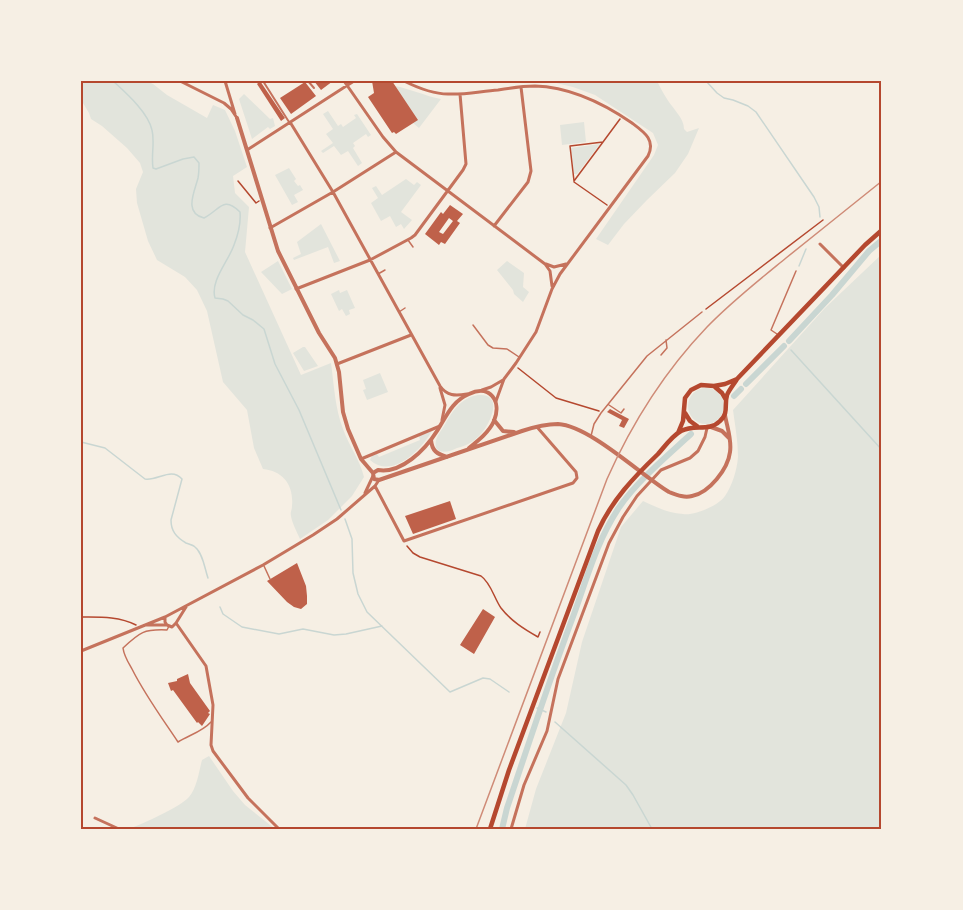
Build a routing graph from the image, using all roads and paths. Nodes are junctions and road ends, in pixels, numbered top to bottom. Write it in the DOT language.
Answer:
graph roads {
  1 [pos="180,81"];
  2 [pos="225,81"];
  3 [pos="263,81"];
  4 [pos="308,81"];
  5 [pos="345,81"];
  6 [pos="354,81"];
  7 [pos="404,81"];
  8 [pos="878,81"];
  9 [pos="882,84"];
  10 [pos="348,85"];
  11 [pos="521,87"];
  12 [pos="314,88"];
  13 [pos="460,94"];
  14 [pos="230,97"];
  15 [pos="224,103"];
  16 [pos="622,116"];
  17 [pos="237,118"];
  18 [pos="290,122"];
  19 [pos="603,142"];
  20 [pos="247,150"];
  21 [pos="396,152"];
  22 [pos="238,180"];
  23 [pos="573,181"];
  24 [pos="447,190"];
  25 [pos="333,192"];
  26 [pos="263,200"];
  27 [pos="609,207"];
  28 [pos="823,220"];
  29 [pos="494,226"];
  30 [pos="270,228"];
  31 [pos="882,230"];
  32 [pos="407,240"];
  33 [pos="820,244"];
  34 [pos="413,248"];
  35 [pos="370,260"];
  36 [pos="545,264"];
  37 [pos="567,264"];
  38 [pos="844,268"];
  39 [pos="385,270"];
  40 [pos="796,270"];
  41 [pos="378,274"];
  42 [pos="296,289"];
  43 [pos="552,289"];
  44 [pos="405,308"];
  45 [pos="398,312"];
  46 [pos="702,312"];
  47 [pos="473,325"];
  48 [pos="411,335"];
  49 [pos="779,336"];
  50 [pos="666,339"];
  51 [pos="661,355"];
  52 [pos="520,358"];
  53 [pos="337,364"];
  54 [pos="515,366"];
  55 [pos="504,379"];
  56 [pos="737,380"];
  57 [pos="440,386"];
  58 [pos="714,386"];
  59 [pos="479,391"];
  60 [pos="467,394"];
  61 [pos="726,400"];
  62 [pos="496,402"];
  63 [pos="608,404"];
  64 [pos="624,409"];
  65 [pos="684,410"];
  66 [pos="599,411"];
  67 [pos="725,415"];
  68 [pos="494,420"];
  69 [pos="440,426"];
  70 [pos="698,426"];
  71 [pos="537,427"];
  72 [pos="709,427"];
  73 [pos="520,432"];
  74 [pos="678,433"];
  75 [pos="591,437"];
  76 [pos="729,439"];
  77 [pos="431,440"];
  78 [pos="466,450"];
  79 [pos="447,457"];
  80 [pos="361,459"];
  81 [pos="381,471"];
  82 [pos="373,475"];
  83 [pos="380,479"];
  84 [pos="375,486"];
  85 [pos="364,495"];
  86 [pos="404,541"];
  87 [pos="263,565"];
  88 [pos="270,579"];
  89 [pos="187,605"];
  90 [pos="171,614"];
  91 [pos="81,617"];
  92 [pos="165,617"];
  93 [pos="177,622"];
  94 [pos="145,625"];
  95 [pos="168,626"];
  96 [pos="138,627"];
  97 [pos="540,632"];
  98 [pos="81,651"];
  99 [pos="213,719"];
  100 [pos="95,818"];
  101 [pos="119,829"];
  102 [pos="279,829"];
  103 [pos="490,829"];
  104 [pos="511,829"];
  1 -- 15 [label="street"];
  2 -- 14 [label="street"];
  3 -- 18 [label="street"];
  4 -- 12 [label="street"];
  5 -- 10 [label="street"];
  6 -- 10 [label="street"];
  7 -- 13 [label="street"];
  8 -- 9 [label="path"];
  10 -- 18 [label="street"];
  10 -- 21 [label="street"];
  11 -- 13 [label="street"];
  11 -- 16 [label="street"];
  11 -- 29 [label="street"];
  13 -- 24 [label="street"];
  14 -- 15 [label="street"];
  14 -- 17 [label="street"];
  15 -- 17 [label="street"];
  16 -- 19 [label="path"];
  16 -- 27 [label="street"];
  17 -- 20 [label="street"];
  18 -- 20 [label="street"];
  18 -- 25 [label="street"];
  19 -- 23 [label="path"];
  19 -- 23 [label="path"];
  20 -- 26 [label="street"];
  21 -- 24 [label="street"];
  21 -- 25 [label="street"];
  22 -- 26 [label="path"];
  23 -- 27 [label="path"];
  24 -- 29 [label="street"];
  24 -- 32 [label="street"];
  25 -- 30 [label="street"];
  25 -- 35 [label="street"];
  26 -- 30 [label="street"];
  27 -- 37 [label="street"];
  28 -- 46 [label="path"];
  29 -- 36 [label="street"];
  30 -- 42 [label="street"];
  31 -- 38 [label="main road"];
  32 -- 34 [label="lane"];
  32 -- 35 [label="street"];
  33 -- 38 [label="street"];
  35 -- 41 [label="street"];
  35 -- 42 [label="street"];
  36 -- 37 [label="street"];
  36 -- 43 [label="street"];
  37 -- 43 [label="street"];
  38 -- 49 [label="main road"];
  39 -- 41 [label="lane"];
  40 -- 49 [label="lane"];
  41 -- 45 [label="street"];
  42 -- 53 [label="street"];
  43 -- 52 [label="street"];
  44 -- 45 [label="lane"];
  45 -- 48 [label="street"];
  46 -- 50 [label="lane"];
  47 -- 52 [label="lane"];
  48 -- 53 [label="street"];
  48 -- 57 [label="street"];
  49 -- 56 [label="main road"];
  50 -- 51 [label="lane"];
  50 -- 63 [label="lane"];
  52 -- 54 [label="street"];
  53 -- 80 [label="street"];
  54 -- 55 [label="street"];
  54 -- 66 [label="path"];
  55 -- 59 [label="street"];
  55 -- 62 [label="street"];
  56 -- 58 [label="main road"];
  56 -- 61 [label="main road"];
  57 -- 60 [label="street"];
  57 -- 69 [label="street"];
  58 -- 61 [label="main road"];
  58 -- 65 [label="main road"];
  59 -- 60 [label="street"];
  59 -- 62 [label="street"];
  60 -- 69 [label="street"];
  61 -- 67 [label="main road"];
  62 -- 68 [label="street"];
  63 -- 64 [label="lane"];
  63 -- 75 [label="lane"];
  65 -- 70 [label="main road"];
  65 -- 74 [label="main road"];
  67 -- 72 [label="main road"];
  67 -- 76 [label="street"];
  68 -- 73 [label="street"];
  68 -- 78 [label="street"];
  69 -- 77 [label="street"];
  69 -- 80 [label="street"];
  70 -- 72 [label="main road"];
  70 -- 74 [label="main road"];
  71 -- 73 [label="street"];
  71 -- 75 [label="street"];
  71 -- 86 [label="street"];
  72 -- 76 [label="street"];
  72 -- 104 [label="street"];
  73 -- 78 [label="street"];
  74 -- 103 [label="main road"];
  75 -- 76 [label="street"];
  77 -- 79 [label="street"];
  77 -- 81 [label="street"];
  78 -- 79 [label="street"];
  79 -- 83 [label="street"];
  80 -- 82 [label="street"];
  81 -- 82 [label="street"];
  81 -- 83 [label="street"];
  82 -- 83 [label="street"];
  82 -- 85 [label="street"];
  83 -- 84 [label="street"];
  84 -- 85 [label="street"];
  84 -- 86 [label="street"];
  85 -- 87 [label="street"];
  86 -- 97 [label="path"];
  87 -- 88 [label="lane"];
  87 -- 89 [label="street"];
  89 -- 90 [label="street"];
  89 -- 93 [label="street"];
  90 -- 92 [label="street"];
  90 -- 93 [label="street"];
  91 -- 96 [label="path"];
  92 -- 94 [label="street"];
  92 -- 95 [label="street"];
  93 -- 95 [label="street"];
  93 -- 99 [label="street"];
  94 -- 95 [label="street"];
  94 -- 96 [label="street"];
  95 -- 99 [label="lane"];
  96 -- 98 [label="street"];
  99 -- 102 [label="street"];
  100 -- 101 [label="street"];
}
